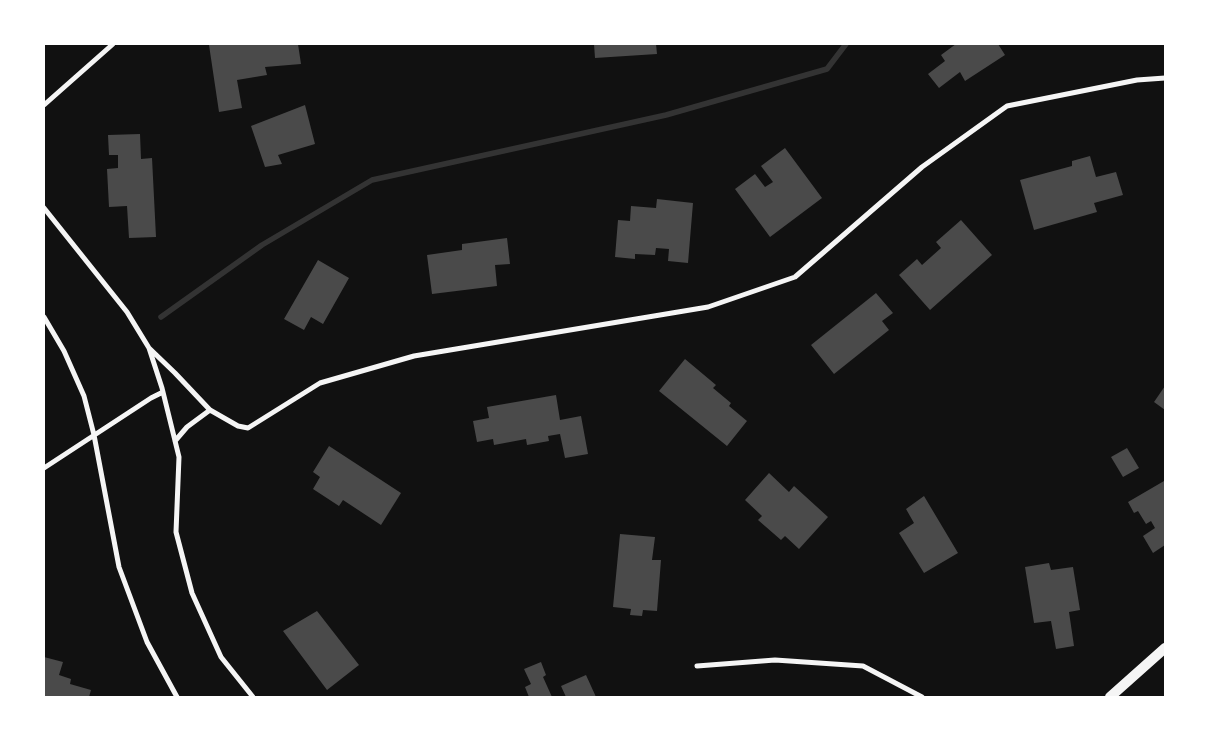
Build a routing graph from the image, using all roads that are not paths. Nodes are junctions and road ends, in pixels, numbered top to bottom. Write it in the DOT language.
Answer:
graph roads {
  1 [pos="113,44"];
  2 [pos="1165,78"];
  3 [pos="44,105"];
  4 [pos="44,208"];
  5 [pos="44,317"];
  6 [pos="149,348"];
  7 [pos="163,392"];
  8 [pos="210,410"];
  9 [pos="94,435"];
  10 [pos="175,441"];
  11 [pos="44,468"];
  12 [pos="1165,648"];
  13 [pos="697,666"];
  14 [pos="177,697"];
  15 [pos="253,697"];
  16 [pos="922,697"];
  17 [pos="1110,697"];
  1 -- 3 [label="street"];
  2 -- 8 [label="street"];
  4 -- 6 [label="street"];
  5 -- 9 [label="street"];
  6 -- 7 [label="street"];
  6 -- 8 [label="street"];
  7 -- 9 [label="street"];
  7 -- 10 [label="street"];
  8 -- 10 [label="street"];
  9 -- 11 [label="street"];
  9 -- 14 [label="street"];
  10 -- 15 [label="street"];
  12 -- 17 [label="main road"];
  13 -- 16 [label="street"];
}
